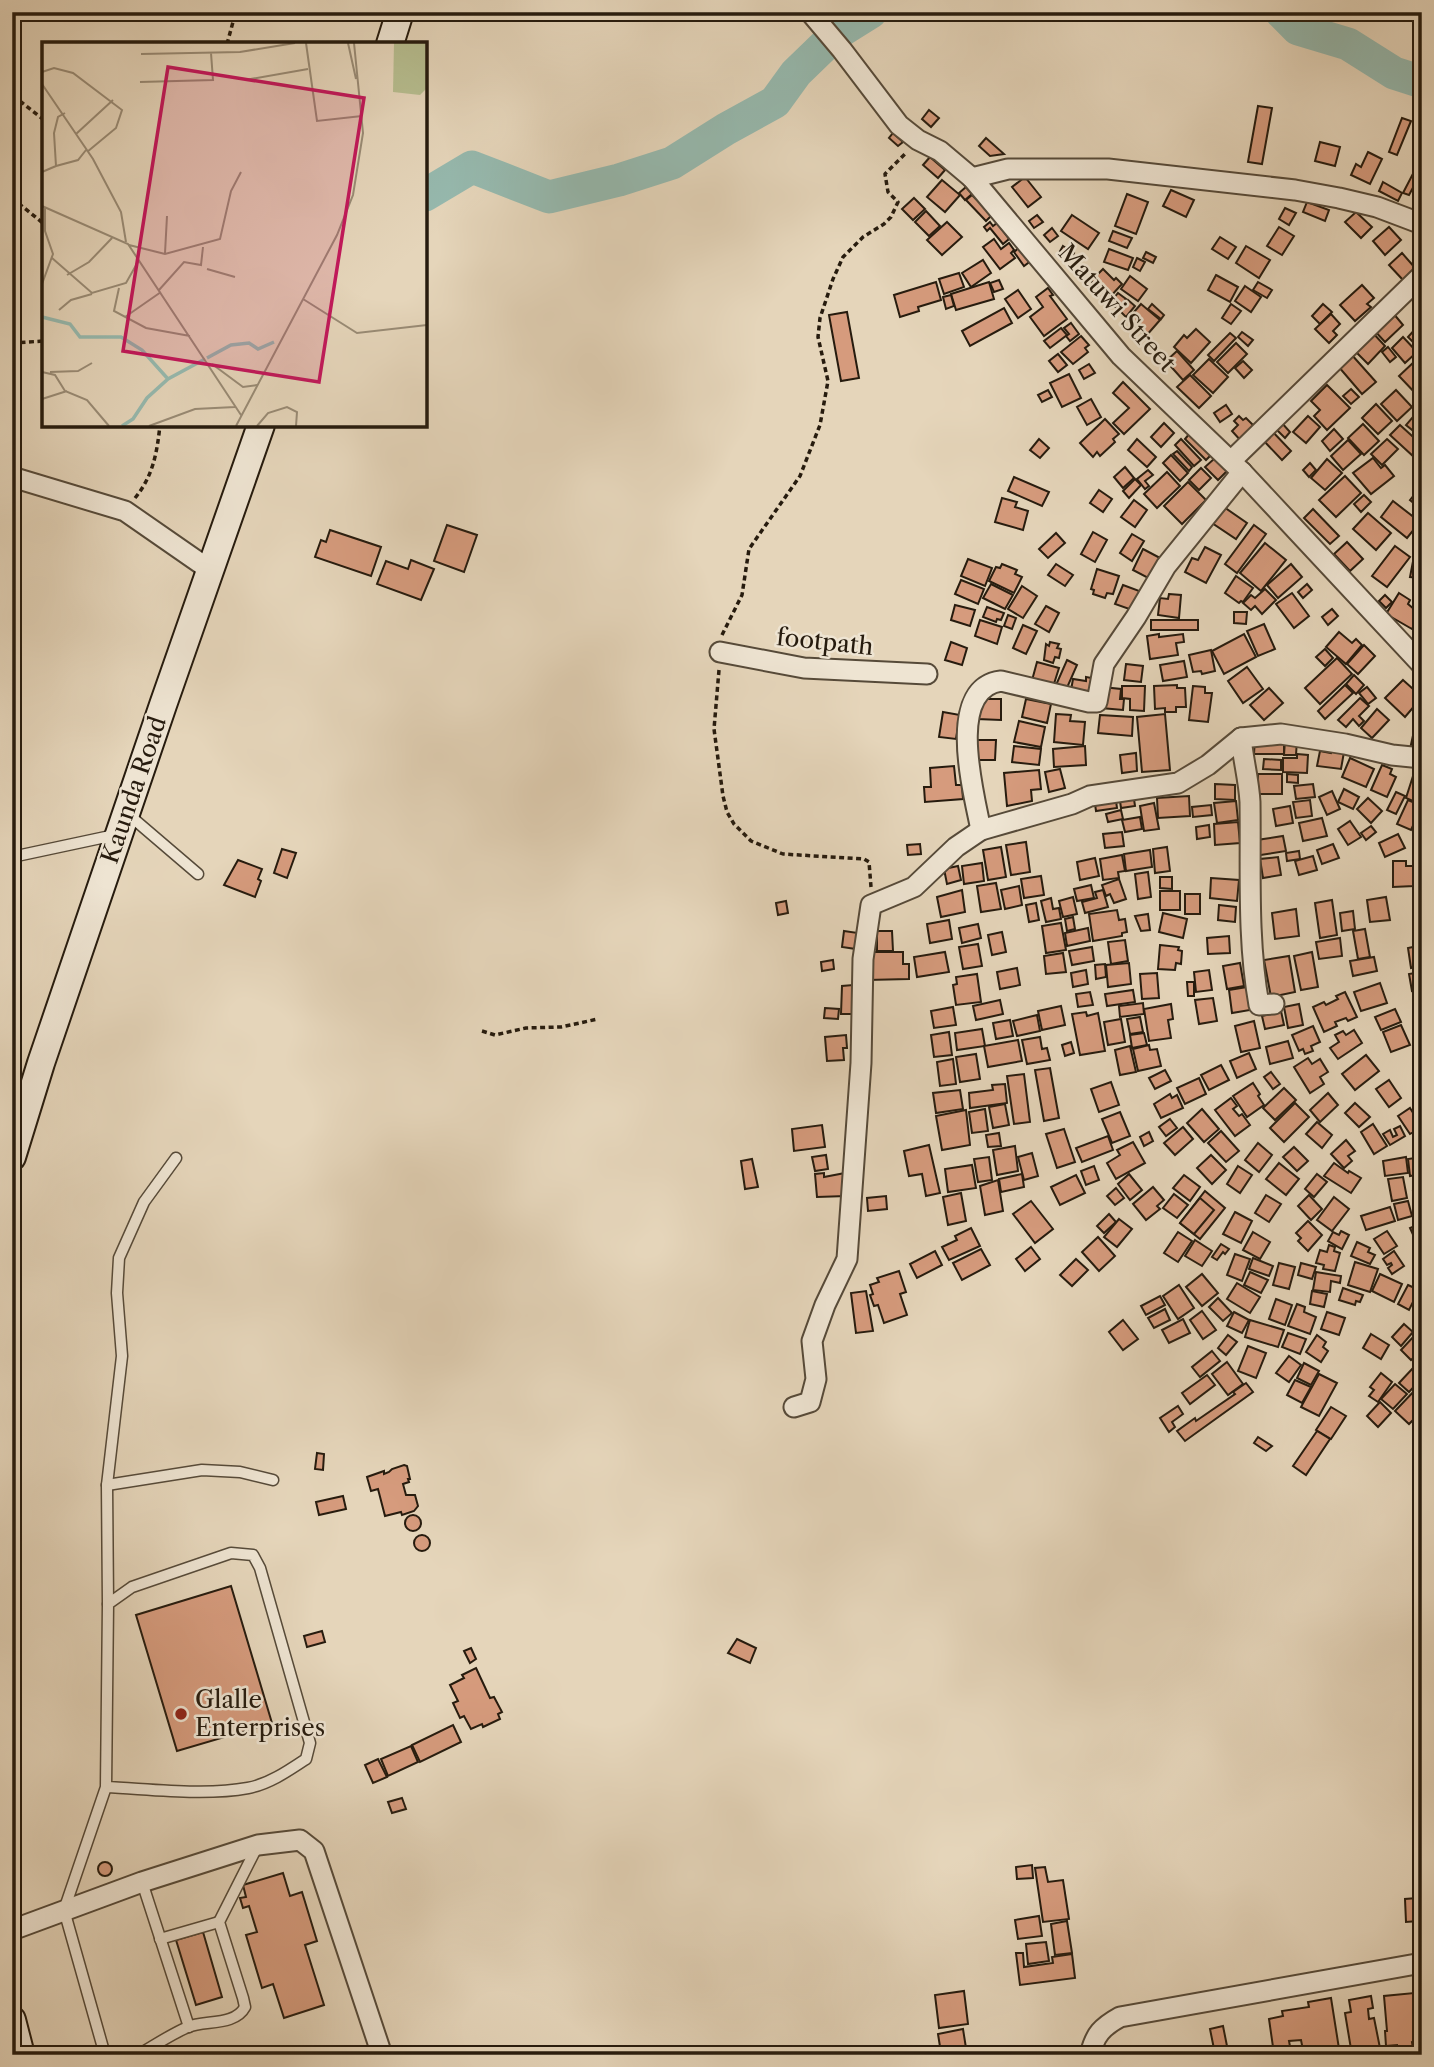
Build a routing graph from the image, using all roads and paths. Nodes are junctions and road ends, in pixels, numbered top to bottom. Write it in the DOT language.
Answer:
graph roads {
  1 [pos="244,12"];
  2 [pos="400,12"];
  3 [pos="809,14"];
  4 [pos="228,42"];
  5 [pos="391,42"];
  6 [pos="12,86"];
  7 [pos="42,118"];
  8 [pos="918,140"];
  9 [pos="972,178"];
  10 [pos="12,198"];
  11 [pos="42,222"];
  12 [pos="1422,224"];
  13 [pos="1422,275"];
  14 [pos="42,341"];
  15 [pos="12,343"];
  16 [pos="160,427"];
  17 [pos="260,427"];
  18 [pos="1237,466"];
  19 [pos="12,477"];
  20 [pos="125,511"];
  21 [pos="211,570"];
  22 [pos="1422,639"];
  23 [pos="720,652"];
  24 [pos="1420,663"];
  25 [pos="927,674"];
  26 [pos="1241,738"];
  27 [pos="1422,758"];
  28 [pos="122,824"];
  29 [pos="981,830"];
  30 [pos="12,857"];
  31 [pos="198,874"];
  32 [pos="871,905"];
  33 [pos="1274,1004"];
  34 [pos="598,1019"];
  35 [pos="482,1031"];
  36 [pos="12,1157"];
  37 [pos="176,1158"];
  38 [pos="794,1407"];
  39 [pos="273,1480"];
  40 [pos="107,1485"];
  41 [pos="108,1604"];
  42 [pos="106,1787"];
  43 [pos="258,1845"];
  44 [pos="142,1882"];
  45 [pos="64,1910"];
  46 [pos="219,1922"];
  47 [pos="12,1930"];
  48 [pos="160,1939"];
  49 [pos="1422,1963"];
  50 [pos="12,2020"];
  51 [pos="189,2026"];
  52 [pos="21,2055"];
  53 [pos="105,2055"];
  54 [pos="138,2055"];
  55 [pos="382,2055"];
  56 [pos="1090,2055"];
  1 -- 4 [label="path"];
  2 -- 5 [label="main road"];
  3 -- 8 [label="street, Matuwi Street"];
  6 -- 7 [label="path"];
  8 -- 9 [label="street, Matuwi Street"];
  8 -- 23 [label="path"];
  9 -- 12 [label="street"];
  9 -- 18 [label="street, Matuwi Street"];
  10 -- 11 [label="path"];
  13 -- 18 [label="street"];
  14 -- 15 [label="path"];
  16 -- 20 [label="path"];
  17 -- 21 [label="main road, Kaunda Road"];
  18 -- 24 [label="street, Matuwi Street"];
  18 -- 29 [label="street"];
  19 -- 20 [label="street"];
  20 -- 21 [label="street"];
  21 -- 28 [label="main road, Kaunda Road"];
  22 -- 24 [label="street"];
  23 -- 25 [label="street, footpath"];
  23 -- 32 [label="path"];
  26 -- 27 [label="street"];
  26 -- 29 [label="street"];
  26 -- 33 [label="street"];
  28 -- 30 [label="lane"];
  28 -- 31 [label="lane"];
  28 -- 36 [label="main road, Kaunda Road"];
  29 -- 32 [label="street"];
  32 -- 38 [label="street"];
  34 -- 35 [label="path"];
  37 -- 40 [label="lane"];
  39 -- 40 [label="lane"];
  40 -- 41 [label="lane"];
  41 -- 42 [label="lane"];
  41 -- 42 [label="lane"];
  42 -- 45 [label="lane"];
  43 -- 44 [label="street"];
  43 -- 46 [label="lane"];
  43 -- 55 [label="street"];
  44 -- 45 [label="street"];
  44 -- 48 [label="lane"];
  45 -- 47 [label="street"];
  45 -- 53 [label="lane"];
  46 -- 48 [label="lane"];
  46 -- 51 [label="lane"];
  48 -- 51 [label="lane"];
  49 -- 56 [label="street"];
  50 -- 52 [label="main road"];
  51 -- 54 [label="lane"];
}
